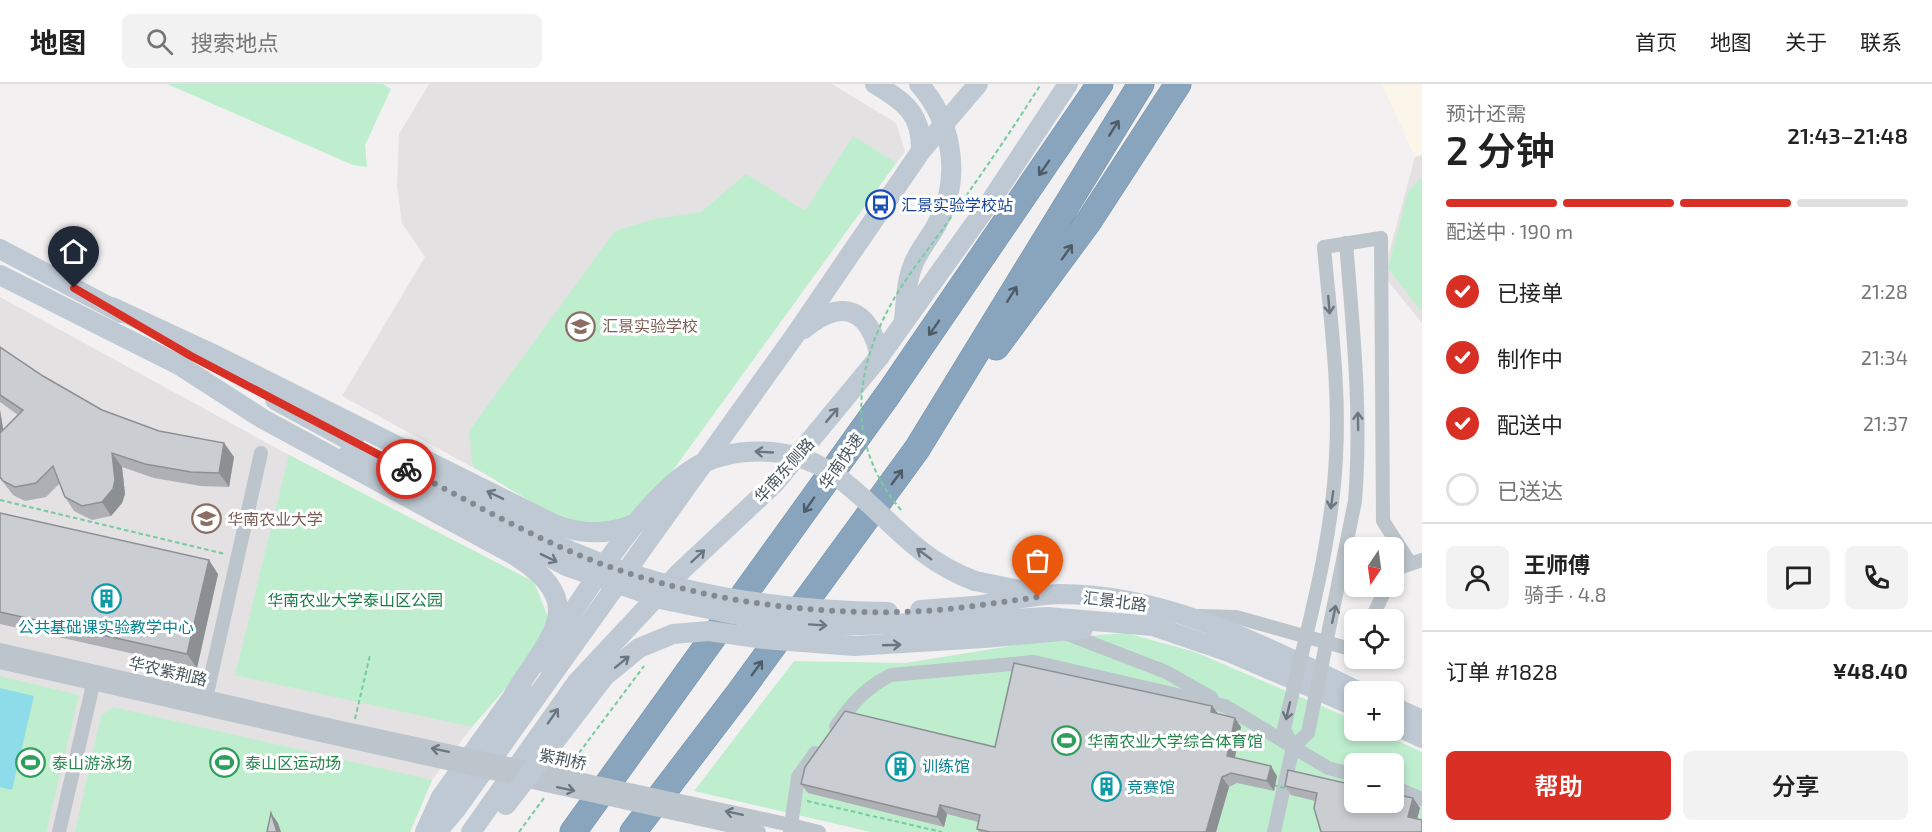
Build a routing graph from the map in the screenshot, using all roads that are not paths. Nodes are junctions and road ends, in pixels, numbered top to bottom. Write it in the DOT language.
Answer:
graph roads {
  1 [pos="919,84"];
  2 [pos="978,84"];
  3 [pos="1068,84"];
  4 [pos="1100,84"];
  5 [pos="1141,84"];
  6 [pos="1178,84"];
  7 [pos="880,87"];
  8 [pos="943,123"];
  9 [pos="921,151"];
  10 [pos="1346,243"];
  11 [pos="0,249"];
  12 [pos="0,275"];
  13 [pos="112,307"];
  14 [pos="904,323"];
  15 [pos="793,338"];
  16 [pos="880,356"];
  17 [pos="176,363"];
  18 [pos="351,448"];
  19 [pos="917,449"];
  20 [pos="261,453"];
  21 [pos="695,476"];
  22 [pos="1416,561"];
  23 [pos="1059,594"];
  24 [pos="974,613"];
  25 [pos="1189,616"];
  26 [pos="1127,623"];
  27 [pos="1060,632"];
  28 [pos="1344,647"];
  29 [pos="0,650"];
  30 [pos="0,662"];
  31 [pos="95,678"];
  32 [pos="1344,685"];
  33 [pos="739,693"];
  34 [pos="514,694"];
  35 [pos="1344,702"];
  36 [pos="205,703"];
  37 [pos="1225,706"];
  38 [pos="1404,712"];
  39 [pos="1422,720"];
  40 [pos="1404,730"];
  41 [pos="326,731"];
  42 [pos="1422,738"];
  43 [pos="1293,747"];
  44 [pos="630,752"];
  45 [pos="1344,772"];
  46 [pos="1404,791"];
  47 [pos="1422,799"];
  48 [pos="790,829"];
  49 [pos="59,832"];
  50 [pos="425,832"];
  51 [pos="437,832"];
  52 [pos="471,832"];
  53 [pos="488,832"];
  54 [pos="565,832"];
  55 [pos="573,832"];
  56 [pos="633,832"];
  57 [pos="645,832"];
  58 [pos="759,832"];
  59 [pos="819,832"];
  60 [pos="1274,832"];
  1 -- 8 [label="street"];
  2 -- 8 [label="street"];
  3 -- 14 [label="street, 华南东侧路"];
  4 -- 44 [label="highway, 华南快速, one-way"];
  19 -- 5 [label="highway, one-way"];
  19 -- 6 [label="highway, one-way"];
  7 -- 9 [label="street"];
  8 -- 9 [label="street"];
  8 -- 14 [label="street"];
  9 -- 15 [label="street"];
  10 -- 22 [label="street"];
  43 -- 10 [label="street, one-way, bridge"];
  10 -- 43 [label="street, one-way, bridge"];
  11 -- 13 [label="street, 汇景北路"];
  12 -- 17 [label="street, 汇景北路"];
  13 -- 18 [label="street, 汇景北路"];
  21 -- 13 [label="street, one-way"];
  14 -- 16 [label="street, 华南东侧路"];
  15 -- 16 [label="street"];
  15 -- 21 [label="street"];
  52 -- 16 [label="street, 华南东侧路, one-way"];
  17 -- 18 [label="street, 汇景北路"];
  17 -- 34 [label="street"];
  18 -- 24 [label="street, 汇景北路, bridge"];
  33 -- 19 [label="highway, one-way"];
  20 -- 36 [label="street"];
  21 -- 51 [label="street"];
  23 -- 24 [label="street, 汇景北路"];
  23 -- 25 [label="street, 汇景北路"];
  23 -- 34 [label="street, one-way, bridge"];
  24 -- 26 [label="street, 汇景北路"];
  25 -- 28 [label="street"];
  25 -- 32 [label="street, 汇景北路"];
  26 -- 27 [label="street"];
  26 -- 35 [label="street, 汇景北路"];
  27 -- 37 [label="street"];
  53 -- 27 [label="street, one-way, bridge"];
  29 -- 31 [label="street, 华农紫荆路"];
  30 -- 31 [label="street, 华农紫荆路"];
  31 -- 36 [label="street, 华农紫荆路"];
  31 -- 49 [label="street"];
  33 -- 56 [label="highway"];
  33 -- 57 [label="highway"];
  34 -- 50 [label="street"];
  36 -- 41 [label="street, 华农紫荆路"];
  37 -- 43 [label="street"];
  37 -- 48 [label="street"];
  38 -- 39 [label="street"];
  40 -- 42 [label="street"];
  48 -- 41 [label="street, 紫荆桥, one-way, bridge"];
  41 -- 58 [label="street, 紫荆桥, one-way, bridge"];
  43 -- 45 [label="street"];
  43 -- 60 [label="street"];
  44 -- 54 [label="highway"];
  44 -- 55 [label="highway, 华南快速"];
  46 -- 47 [label="street"];
  48 -- 59 [label="street"];
}
